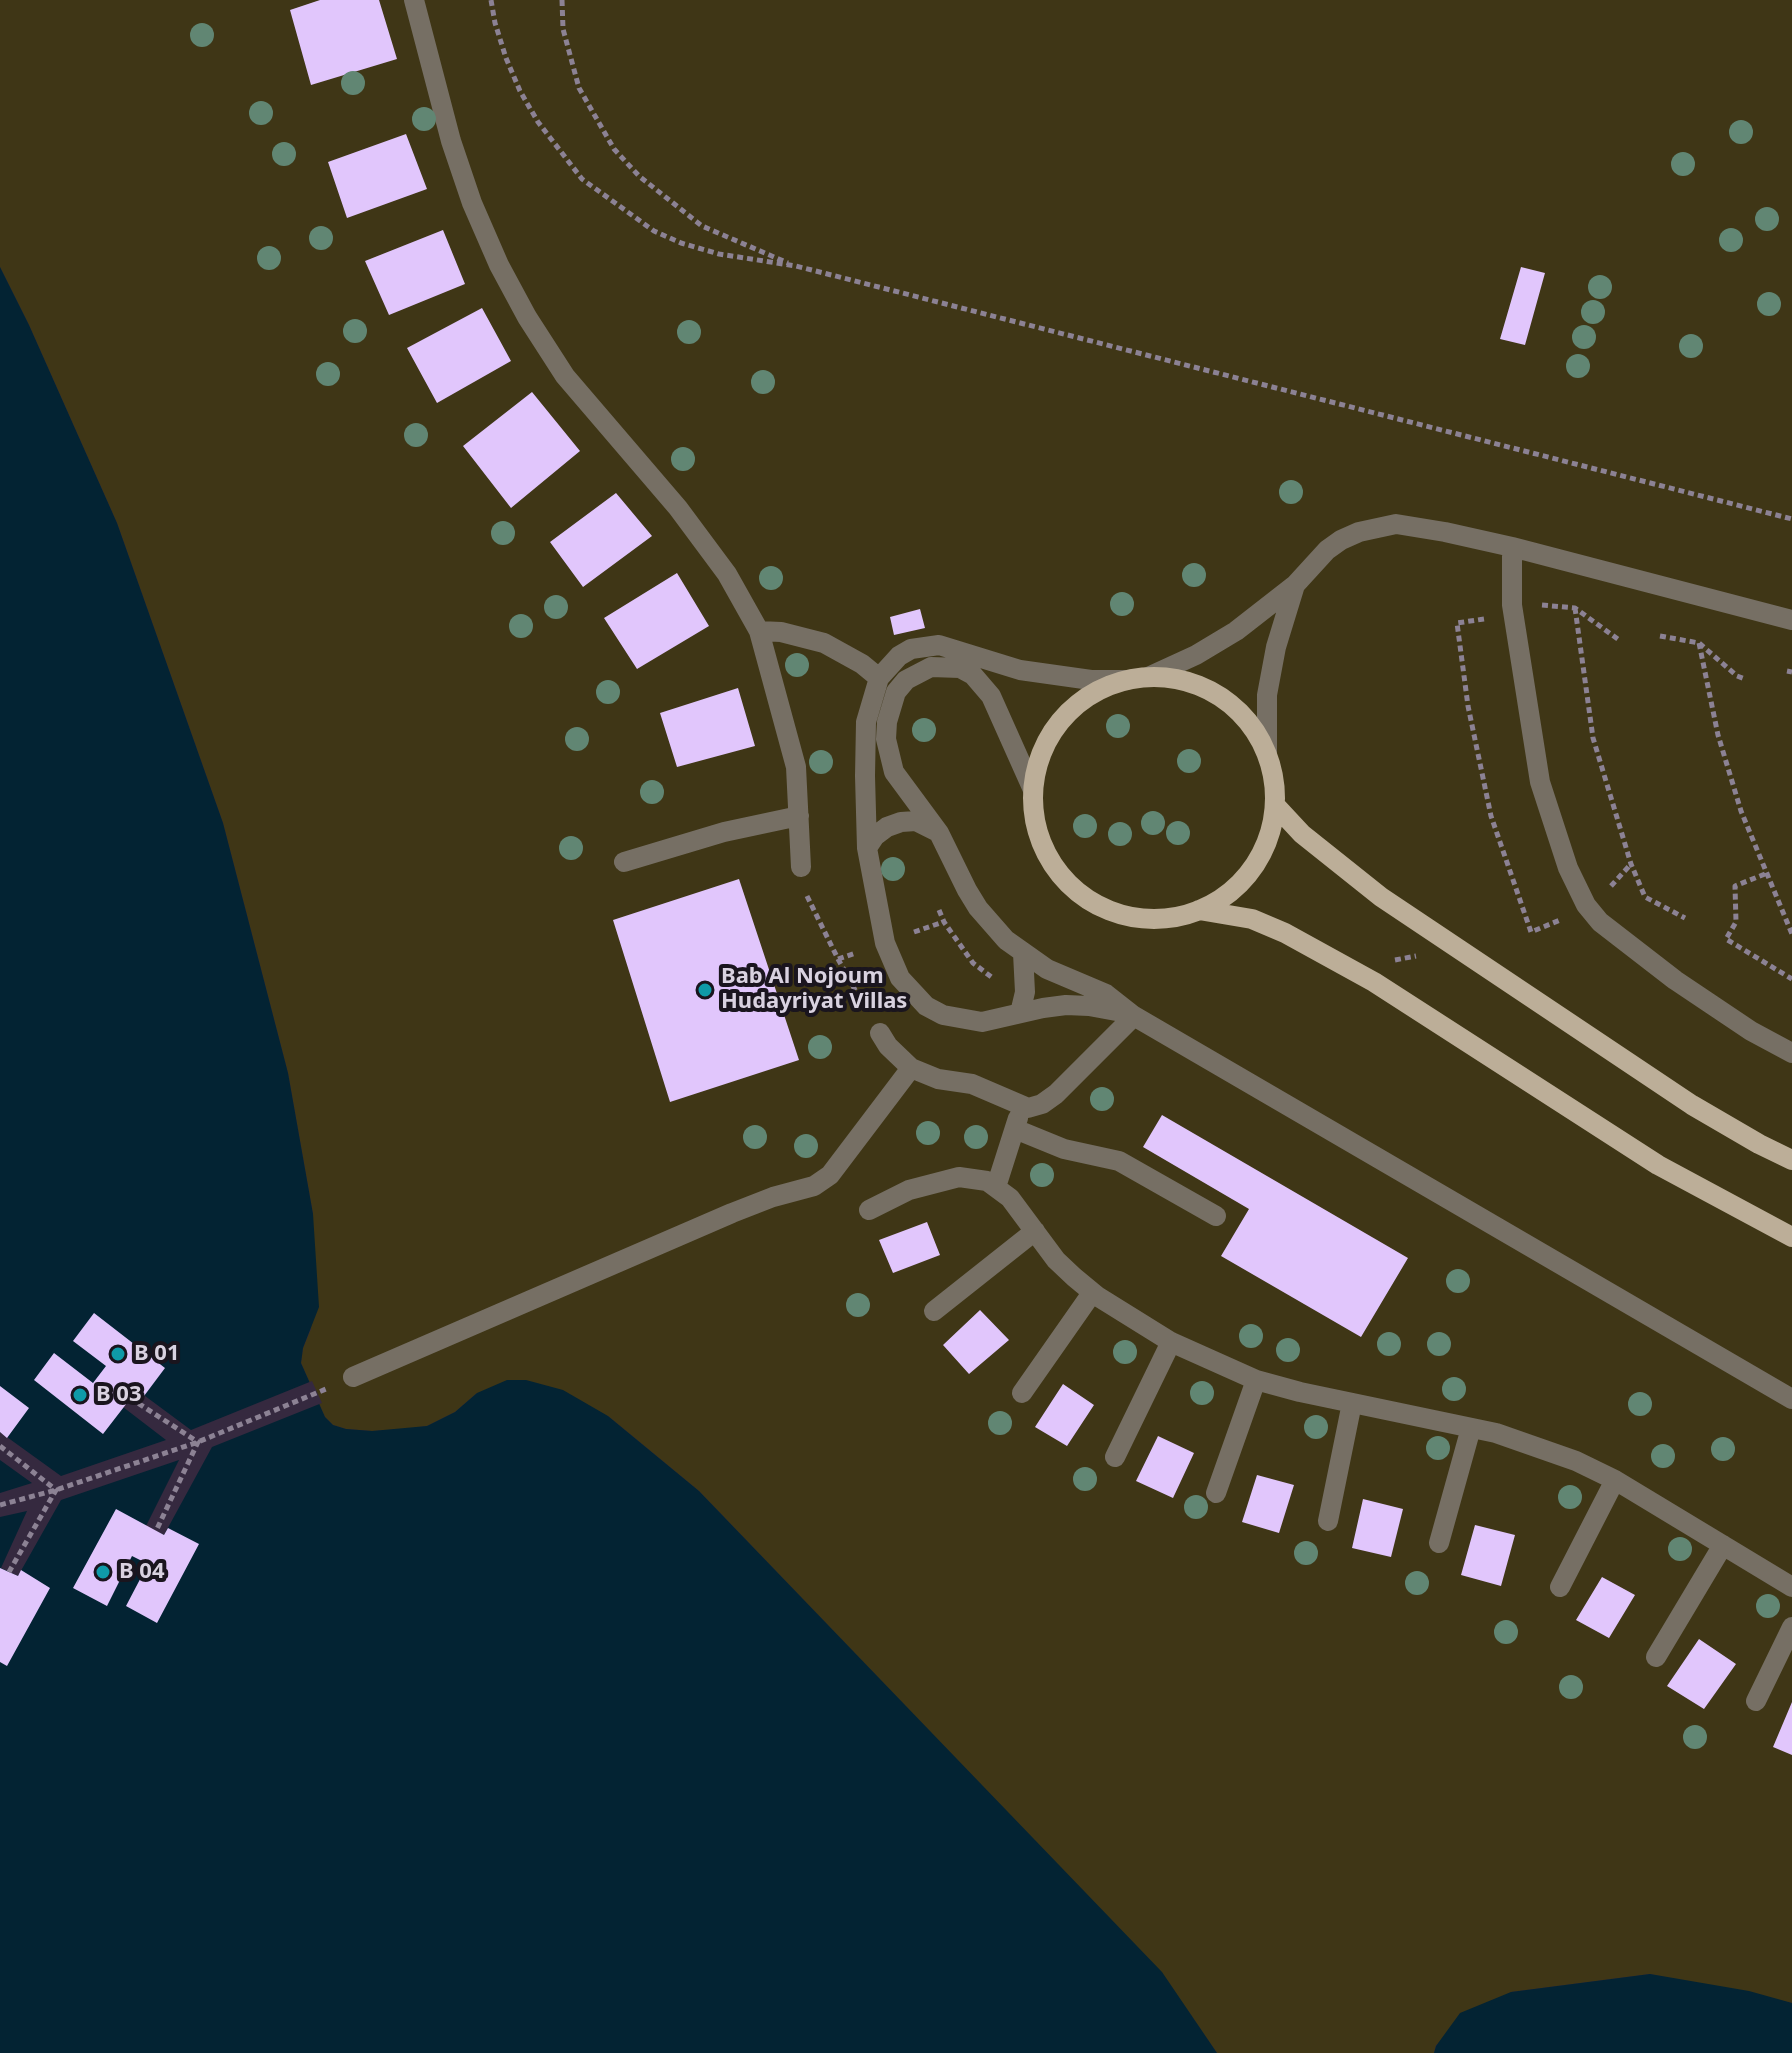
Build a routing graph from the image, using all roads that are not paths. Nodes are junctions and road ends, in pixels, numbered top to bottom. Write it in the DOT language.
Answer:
graph roads {
  1 [pos="414,0"];
  2 [pos="1512,547"];
  3 [pos="1295,585"];
  4 [pos="1792,620"];
  5 [pos="759,631"];
  6 [pos="1148,677"];
  7 [pos="879,678"];
  8 [pos="1127,680"];
  9 [pos="1267,753"];
  10 [pos="1033,790"];
  11 [pos="1275,805"];
  12 [pos="799,816"];
  13 [pos="939,833"];
  14 [pos="867,848"];
  15 [pos="624,862"];
  16 [pos="801,867"];
  17 [pos="1199,910"];
  18 [pos="1023,953"];
  19 [pos="1020,1013"];
  20 [pos="1134,1016"];
  21 [pos="880,1033"];
  22 [pos="1792,1053"];
  23 [pos="911,1068"];
  24 [pos="1022,1106"];
  25 [pos="1015,1129"];
  26 [pos="1792,1160"];
  27 [pos="996,1187"];
  28 [pos="869,1210"];
  29 [pos="1216,1216"];
  30 [pos="1035,1231"];
  31 [pos="1792,1237"];
  32 [pos="1092,1293"];
  33 [pos="934,1311"];
  34 [pos="1171,1342"];
  35 [pos="353,1377"];
  36 [pos="1256,1380"];
  37 [pos="1022,1393"];
  38 [pos="1792,1399"];
  39 [pos="1352,1403"];
  40 [pos="1471,1428"];
  41 [pos="1115,1457"];
  42 [pos="1615,1480"];
  43 [pos="1216,1493"];
  44 [pos="1328,1521"];
  45 [pos="1439,1543"];
  46 [pos="1723,1545"];
  47 [pos="1560,1587"];
  48 [pos="1792,1587"];
  49 [pos="1792,1627"];
  50 [pos="1656,1657"];
  51 [pos="1756,1701"];
  1 -- 5 [label="lane"];
  2 -- 3 [label="lane"];
  2 -- 4 [label="lane"];
  2 -- 22 [label="lane"];
  3 -- 6 [label="lane"];
  3 -- 9 [label="lane"];
  5 -- 7 [label="lane"];
  5 -- 12 [label="lane"];
  6 -- 8 [label="main road"];
  6 -- 9 [label="main road"];
  7 -- 8 [label="lane"];
  7 -- 14 [label="lane"];
  8 -- 10 [label="main road"];
  9 -- 11 [label="main road"];
  10 -- 13 [label="lane"];
  10 -- 17 [label="main road"];
  11 -- 17 [label="main road"];
  11 -- 26 [label="main road"];
  12 -- 15 [label="lane"];
  12 -- 16 [label="lane"];
  13 -- 14 [label="lane"];
  13 -- 18 [label="lane"];
  14 -- 19 [label="lane"];
  17 -- 31 [label="main road"];
  18 -- 19 [label="lane"];
  18 -- 20 [label="lane"];
  19 -- 20 [label="lane"];
  20 -- 24 [label="lane"];
  20 -- 38 [label="lane"];
  21 -- 23 [label="lane"];
  23 -- 24 [label="lane"];
  23 -- 35 [label="lane"];
  24 -- 25 [label="lane"];
  25 -- 27 [label="lane"];
  25 -- 29 [label="lane"];
  27 -- 28 [label="lane"];
  27 -- 30 [label="lane"];
  30 -- 32 [label="lane"];
  30 -- 33 [label="lane"];
  32 -- 34 [label="lane"];
  32 -- 37 [label="lane"];
  34 -- 36 [label="lane"];
  34 -- 41 [label="lane"];
  36 -- 39 [label="lane"];
  36 -- 43 [label="lane"];
  39 -- 40 [label="lane"];
  39 -- 44 [label="lane"];
  40 -- 42 [label="lane"];
  40 -- 45 [label="lane"];
  42 -- 46 [label="lane"];
  42 -- 47 [label="lane"];
  46 -- 48 [label="lane"];
  46 -- 50 [label="lane"];
  49 -- 51 [label="lane"];
}
